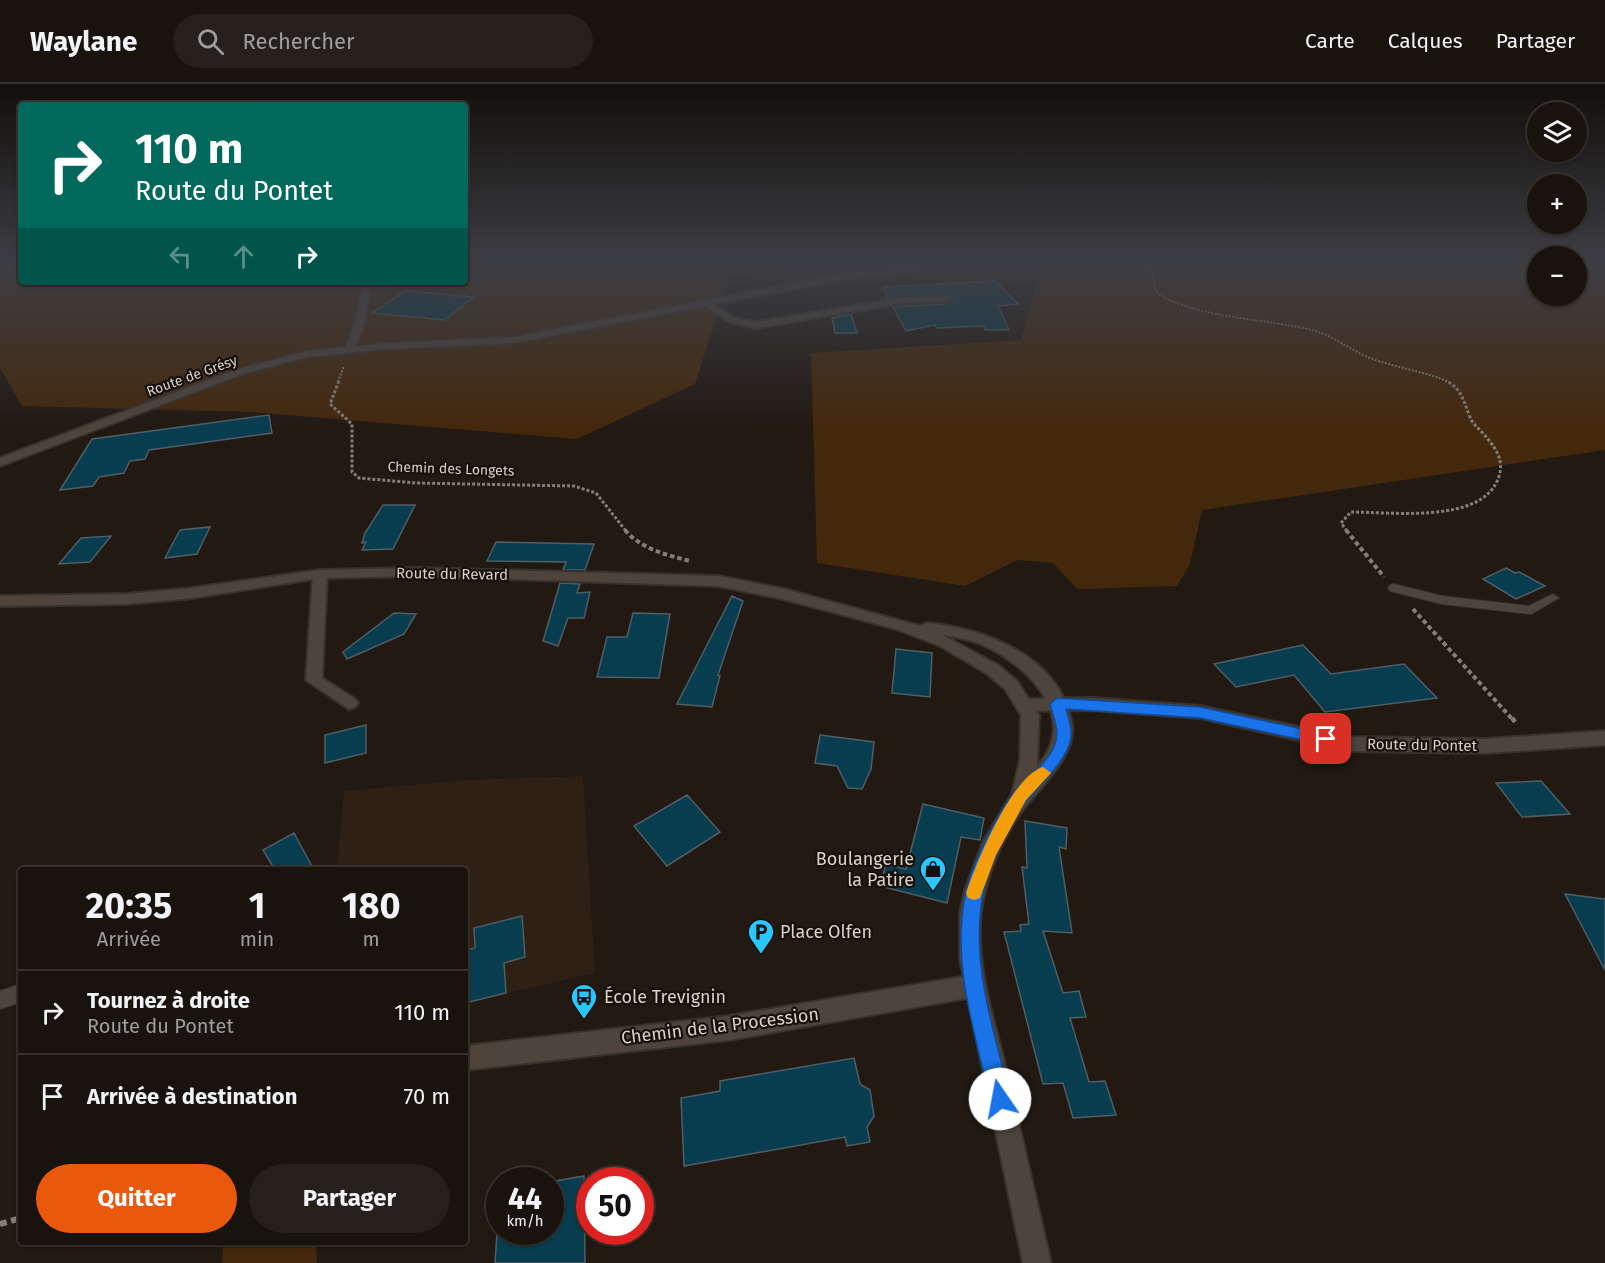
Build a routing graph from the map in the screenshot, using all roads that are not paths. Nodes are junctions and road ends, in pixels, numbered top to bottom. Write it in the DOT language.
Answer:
graph roads {
  1 [pos="360,319"];
  2 [pos="623,319"];
  3 [pos="731,319"];
  4 [pos="792,319"];
  5 [pos="350,349"];
  6 [pos="0,462"];
  7 [pos="320,574"];
  8 [pos="1394,588"];
  9 [pos="1553,598"];
  10 [pos="0,601"];
  11 [pos="901,625"];
  12 [pos="349,703"];
  13 [pos="1057,704"];
  14 [pos="1026,705"];
  15 [pos="1605,738"];
  16 [pos="1021,795"];
  17 [pos="973,986"];
  18 [pos="18,994"];
  19 [pos="0,1000"];
  20 [pos="468,1058"];
  21 [pos="1037,1263"];
  1 -- 5 [label="main road"];
  2 -- 5 [label="main road, Route de Grésy"];
  3 -- 4 [label="main road"];
  5 -- 6 [label="main road, Route de Grésy"];
  7 -- 10 [label="main road, Route du Revard"];
  7 -- 11 [label="main road, Route du Revard"];
  7 -- 12 [label="main road"];
  8 -- 9 [label="lane"];
  11 -- 13 [label="main road, Route du Revard"];
  11 -- 14 [label="main road, Route du Revard"];
  13 -- 14 [label="main road, Route du Pontet"];
  13 -- 15 [label="main road, Route du Pontet"];
  13 -- 16 [label="main road, Route du Revard"];
  14 -- 16 [label="main road, Route du Revard"];
  16 -- 17 [label="main road, Route du Revard"];
  17 -- 20 [label="main road, Chemin de la Procession"];
  17 -- 21 [label="main road, Route du Revard"];
  18 -- 19 [label="lane"];
}
